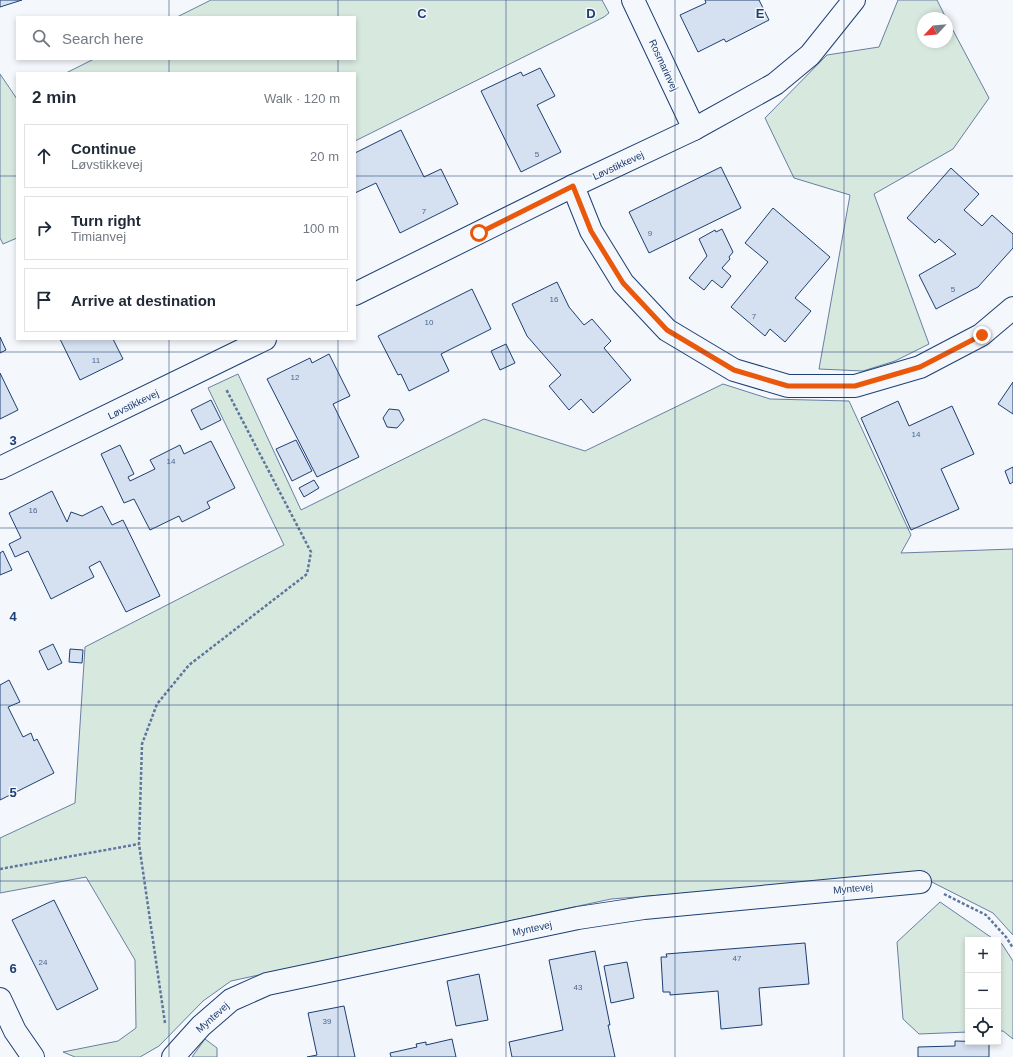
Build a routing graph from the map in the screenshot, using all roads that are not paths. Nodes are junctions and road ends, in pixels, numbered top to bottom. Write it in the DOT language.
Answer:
graph roads {
  1 [pos="633,0"];
  2 [pos="854,0"];
  3 [pos="694,129"];
  4 [pos="573,186"];
  5 [pos="356,294"];
  6 [pos="1013,308"];
  7 [pos="263,340"];
  8 [pos="0,468"];
  9 [pos="920,882"];
  10 [pos="0,999"];
  11 [pos="34,1057"];
  12 [pos="174,1057"];
  1 -- 3 [label="street, Rosmarinvej"];
  2 -- 3 [label="street, Løvstikkevej"];
  3 -- 4 [label="street, Løvstikkevej"];
  4 -- 5 [label="street, Løvstikkevej"];
  4 -- 6 [label="street"];
  7 -- 8 [label="street, Løvstikkevej"];
  9 -- 12 [label="street, Myntevej"];
  10 -- 11 [label="street"];
}
